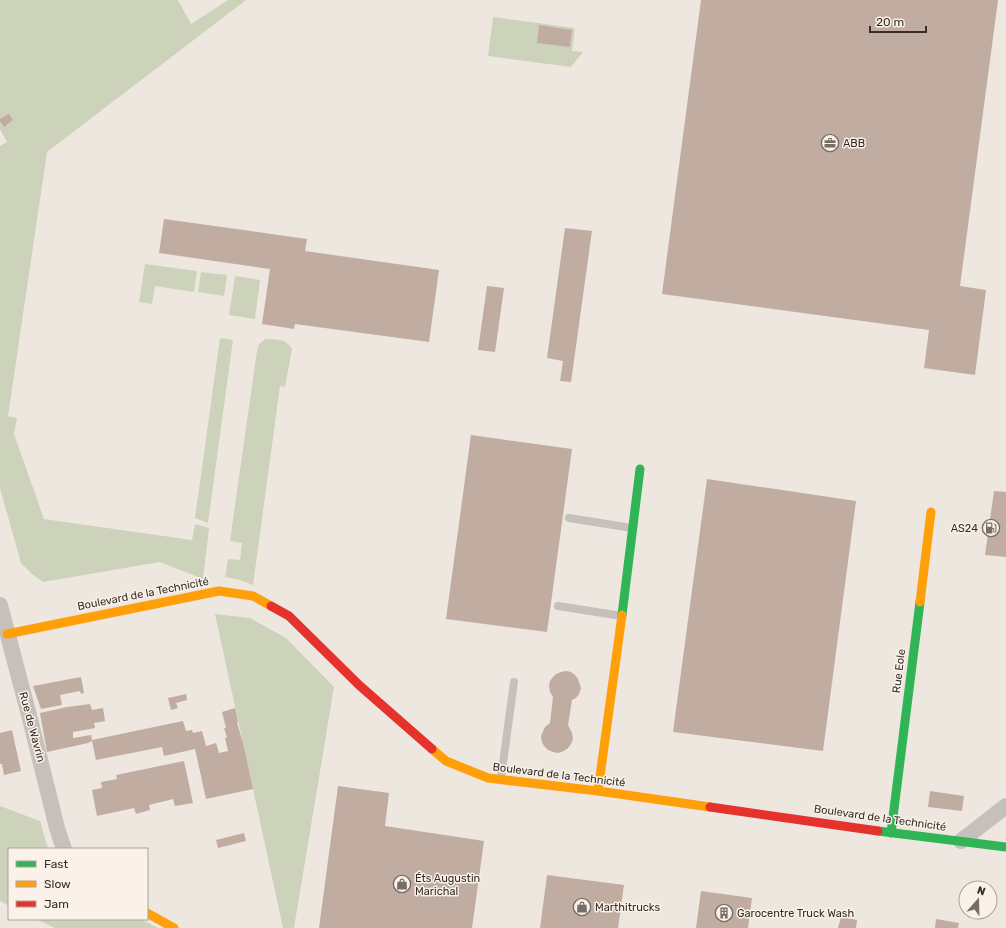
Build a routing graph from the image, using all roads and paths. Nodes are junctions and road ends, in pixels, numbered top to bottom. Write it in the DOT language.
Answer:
graph roads {
  1 [pos="640,469"];
  2 [pos="931,512"];
  3 [pos="569,518"];
  4 [pos="633,528"];
  5 [pos="0,605"];
  6 [pos="558,606"];
  7 [pos="622,616"];
  8 [pos="8,634"];
  9 [pos="514,682"];
  10 [pos="501,780"];
  11 [pos="598,791"];
  12 [pos="1006,806"];
  13 [pos="891,833"];
  14 [pos="961,841"];
  15 [pos="1006,847"];
  16 [pos="64,848"];
  17 [pos="148,914"];
  18 [pos="174,928"];
  1 -- 4 [label="street"];
  2 -- 13 [label="street, Rue Eole"];
  3 -- 4 [label="lane"];
  4 -- 7 [label="street"];
  5 -- 8 [label="street, Rue de Wavrin"];
  6 -- 7 [label="lane"];
  7 -- 11 [label="street"];
  8 -- 10 [label="street, Boulevard de la Technicité"];
  8 -- 16 [label="street, Rue de Wavrin"];
  9 -- 10 [label="lane"];
  10 -- 11 [label="street, Boulevard de la Technicité"];
  11 -- 13 [label="street, Boulevard de la Technicité"];
  12 -- 14 [label="street"];
  13 -- 14 [label="street, Boulevard de la Technicité"];
  14 -- 15 [label="street, Boulevard de la Technicité"];
  17 -- 18 [label="street"];
}
